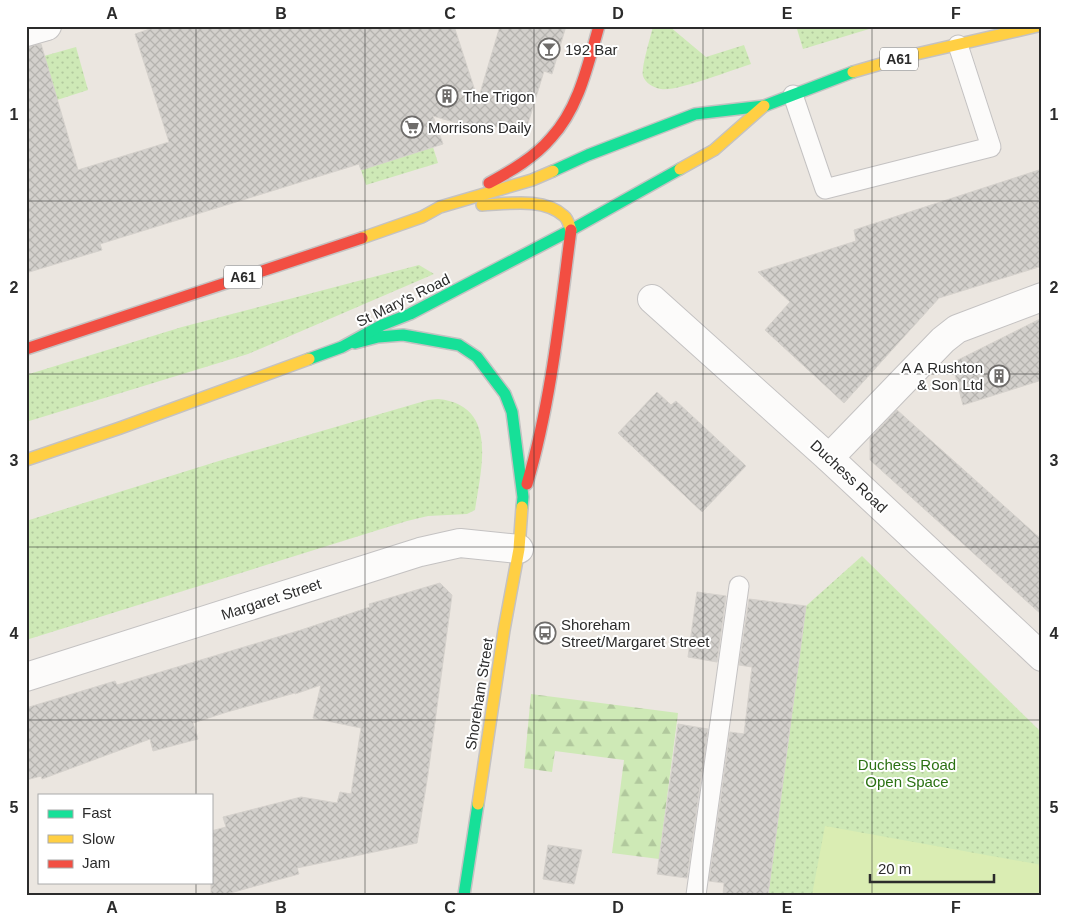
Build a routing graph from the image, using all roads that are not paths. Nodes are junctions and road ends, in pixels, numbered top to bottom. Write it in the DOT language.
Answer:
graph roads {
  1 [pos="47,26"];
  2 [pos="599,26"];
  3 [pos="1038,26"];
  4 [pos="26,32"];
  5 [pos="958,45"];
  6 [pos="793,95"];
  7 [pos="764,106"];
  8 [pos="440,207"];
  9 [pos="571,230"];
  10 [pos="1042,297"];
  11 [pos="652,299"];
  12 [pos="342,347"];
  13 [pos="26,349"];
  14 [pos="829,458"];
  15 [pos="26,460"];
  16 [pos="523,497"];
  17 [pos="519,549"];
  18 [pos="739,586"];
  19 [pos="1042,657"];
  20 [pos="26,677"];
  21 [pos="464,895"];
  22 [pos="696,895"];
  1 -- 4 [label="street"];
  2 -- 8 [label="main road, A61"];
  3 -- 5 [label="main road, St Mary's Road / A61"];
  5 -- 6 [label="main road, St Mary's Road / A61"];
  5 -- 6 [label="lane"];
  6 -- 7 [label="main road, St Mary's Road / A61"];
  7 -- 8 [label="main road, St Mary's Road / A61"];
  7 -- 9 [label="main road, St Mary's Road / A61"];
  8 -- 9 [label="main road, A61"];
  8 -- 13 [label="main road, St Mary's Road / A61"];
  9 -- 12 [label="main road, St Mary's Road / A61"];
  9 -- 16 [label="main road, Shoreham Street"];
  10 -- 14 [label="street"];
  11 -- 14 [label="street, Duchess Road"];
  12 -- 15 [label="main road, St Mary's Road / A61"];
  12 -- 16 [label="main road, Shoreham Street"];
  14 -- 19 [label="street, Duchess Road"];
  16 -- 17 [label="main road, Shoreham Street"];
  17 -- 20 [label="street, Margaret Street"];
  17 -- 21 [label="main road, Shoreham Street"];
  18 -- 22 [label="lane"];
}
